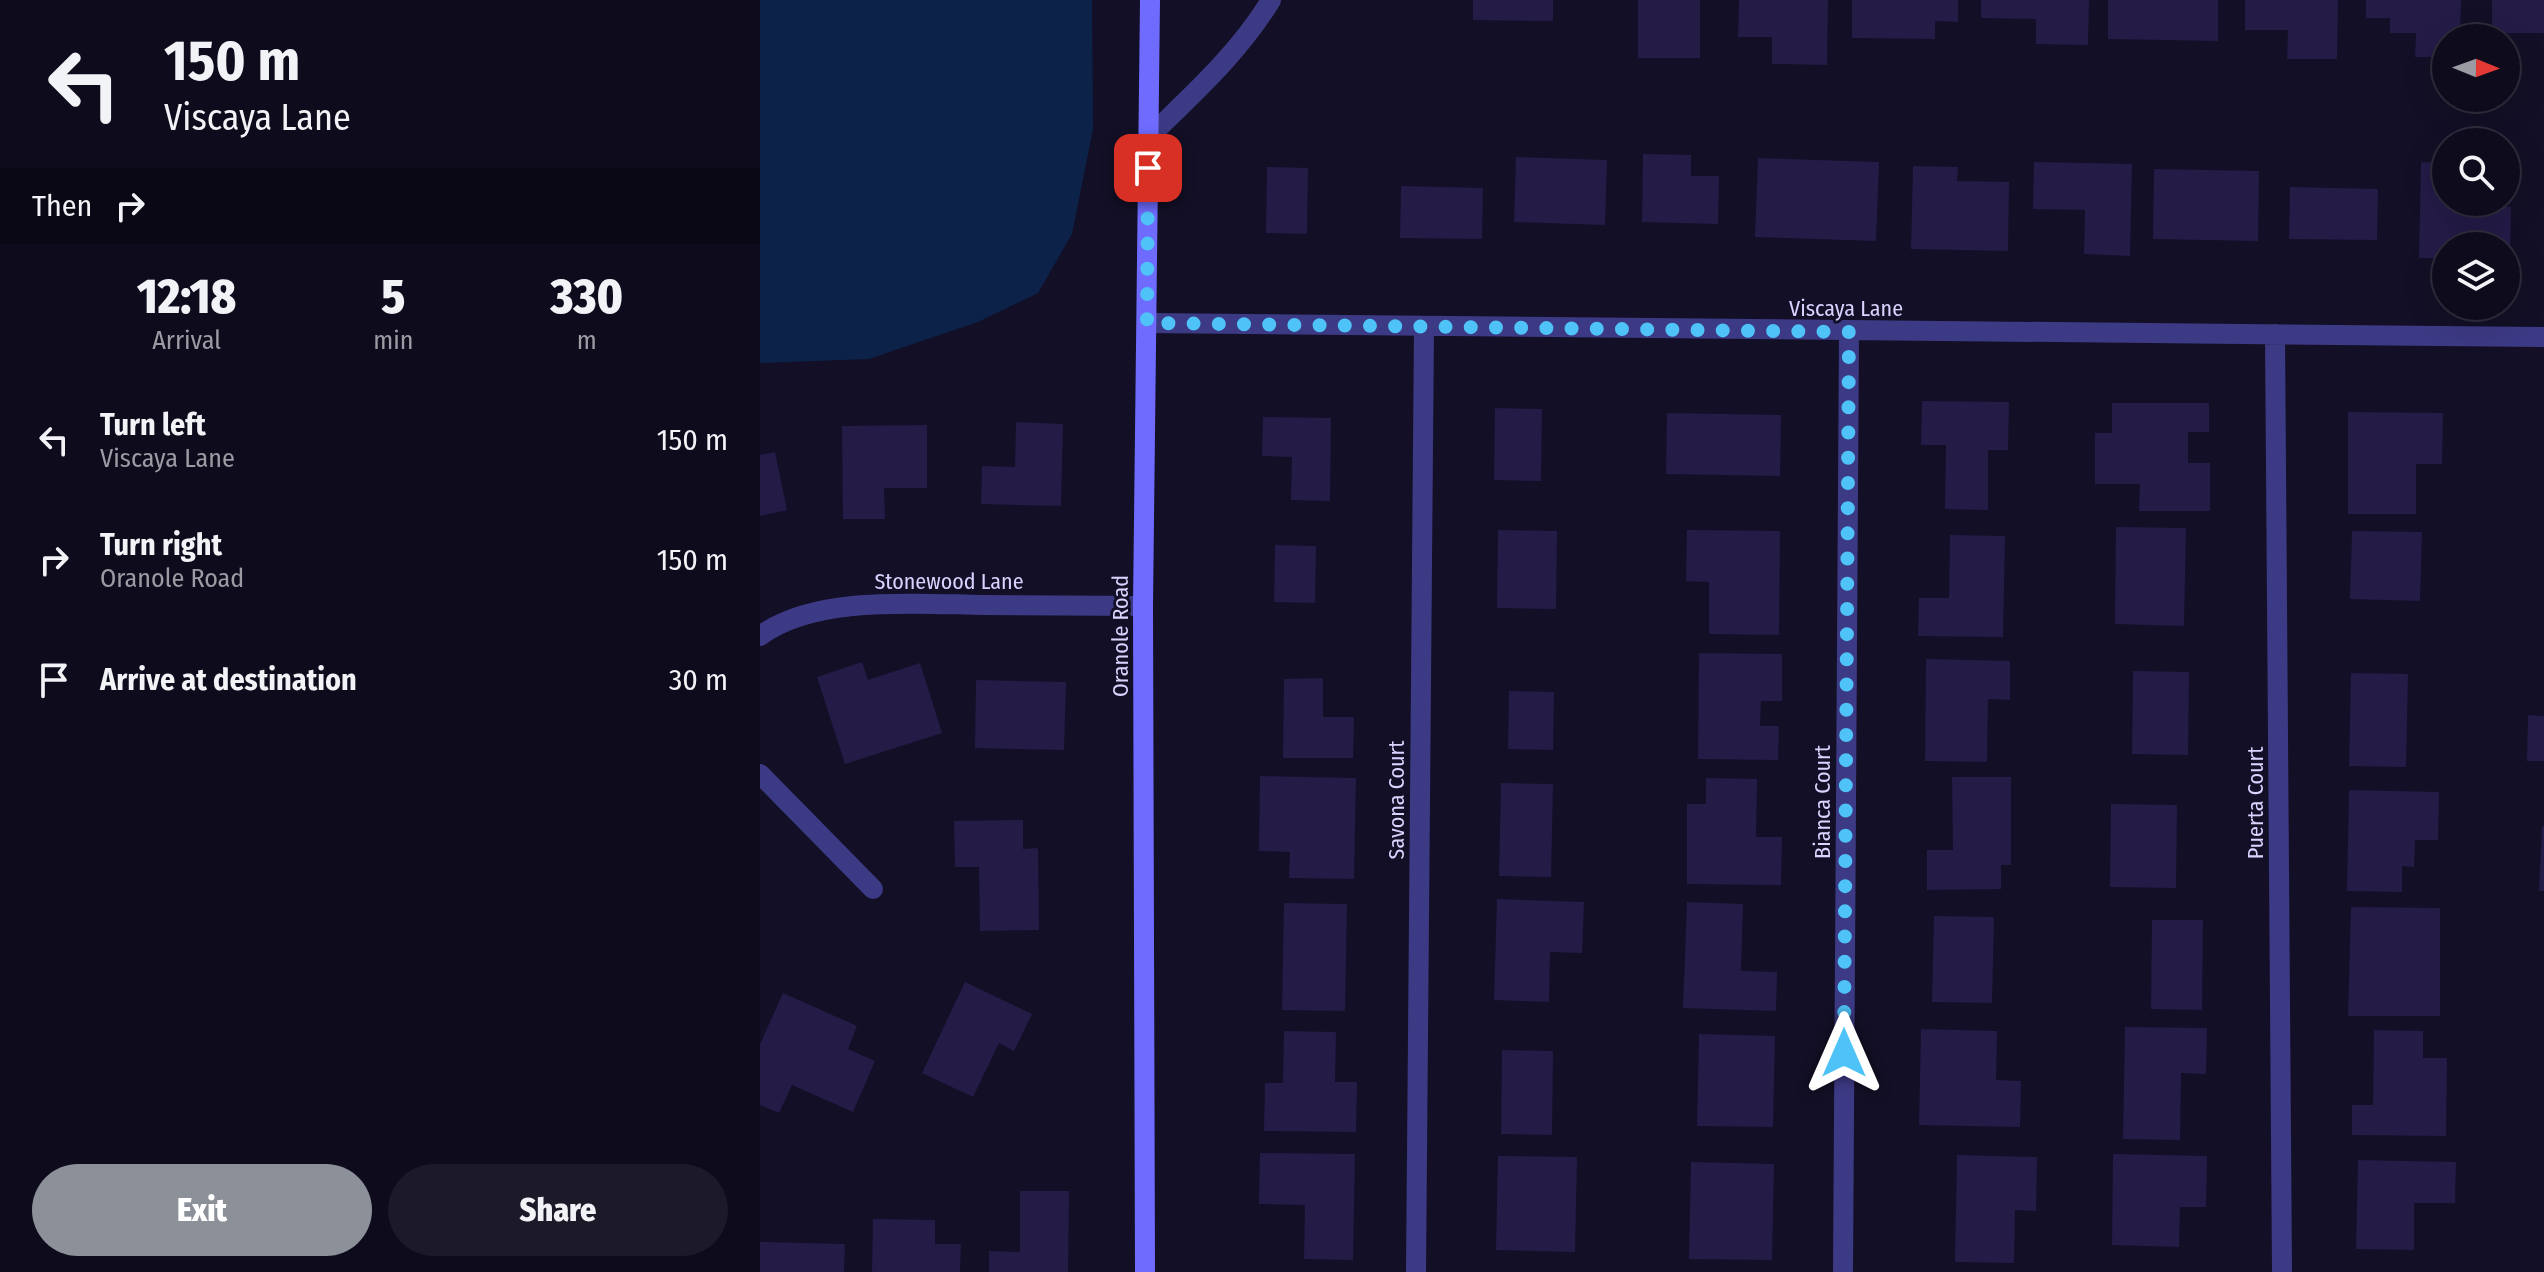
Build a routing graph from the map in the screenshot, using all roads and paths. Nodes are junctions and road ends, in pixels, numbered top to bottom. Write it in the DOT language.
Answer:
graph roads {
  1 [pos="1150,0"];
  2 [pos="1271,0"];
  3 [pos="1149,137"];
  4 [pos="1147,323"];
  5 [pos="1424,327"];
  6 [pos="1849,332"];
  7 [pos="2275,334"];
  8 [pos="2544,337"];
  9 [pos="1143,606"];
  10 [pos="760,636"];
  11 [pos="760,774"];
  12 [pos="873,889"];
  13 [pos="1145,1272"];
  14 [pos="1416,1272"];
  15 [pos="1843,1272"];
  16 [pos="2282,1272"];
  1 -- 3 [label="street, Oranole Road"];
  2 -- 3 [label="street"];
  3 -- 4 [label="street, Oranole Road"];
  4 -- 5 [label="street, Viscaya Lane"];
  4 -- 9 [label="street, Oranole Road"];
  5 -- 6 [label="street, Viscaya Lane"];
  5 -- 14 [label="street, Savona Court"];
  6 -- 7 [label="street, Viscaya Lane"];
  6 -- 15 [label="street, Bianca Court"];
  7 -- 8 [label="street, Viscaya Lane"];
  7 -- 16 [label="street, Puerta Court"];
  9 -- 10 [label="street, Stonewood Lane"];
  9 -- 13 [label="street, Oranole Road"];
  11 -- 12 [label="street"];
}
